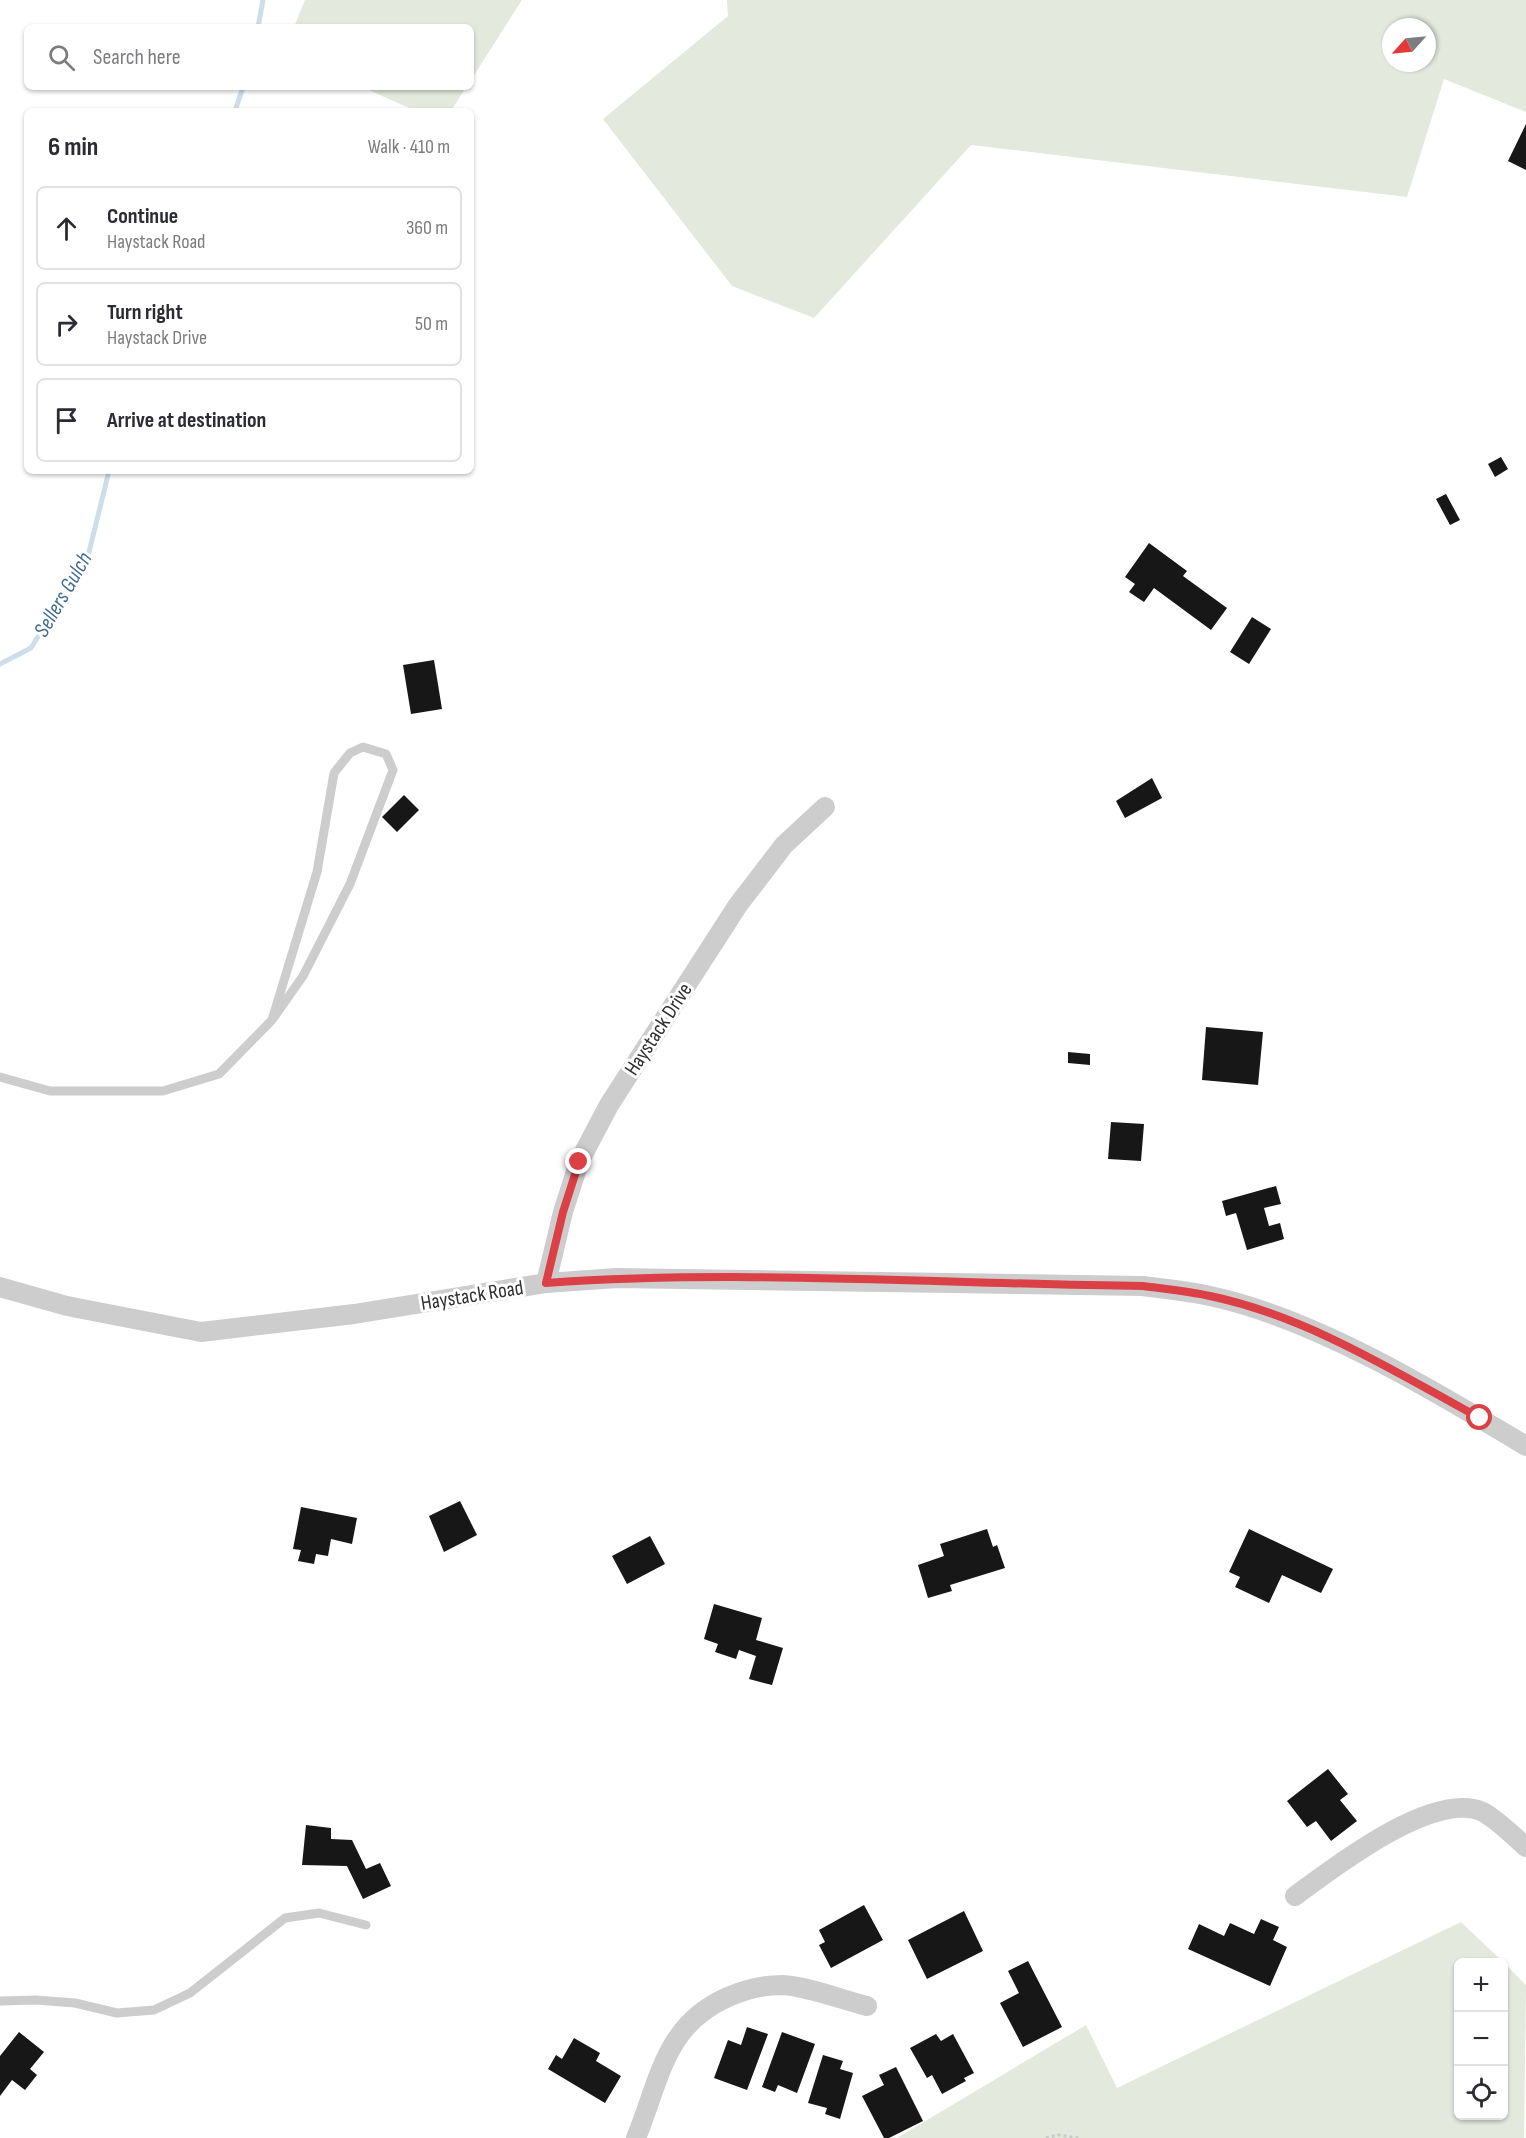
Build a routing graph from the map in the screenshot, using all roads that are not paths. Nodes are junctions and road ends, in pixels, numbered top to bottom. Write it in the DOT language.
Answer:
graph roads {
  1 [pos="825,807"];
  2 [pos="272,1020"];
  3 [pos="0,1077"];
  4 [pos="546,1283"];
  5 [pos="0,1287"];
  6 [pos="1526,1446"];
  7 [pos="1526,1847"];
  8 [pos="1295,1896"];
  9 [pos="366,1925"];
  10 [pos="0,2001"];
  11 [pos="867,2006"];
  12 [pos="636,2138"];
  1 -- 4 [label="street, Haystack Drive"];
  2 -- 2 [label="lane"];
  2 -- 3 [label="lane"];
  4 -- 5 [label="street, Haystack Road"];
  4 -- 6 [label="street, Haystack Road"];
  7 -- 8 [label="street"];
  9 -- 10 [label="lane"];
  11 -- 12 [label="street"];
}
